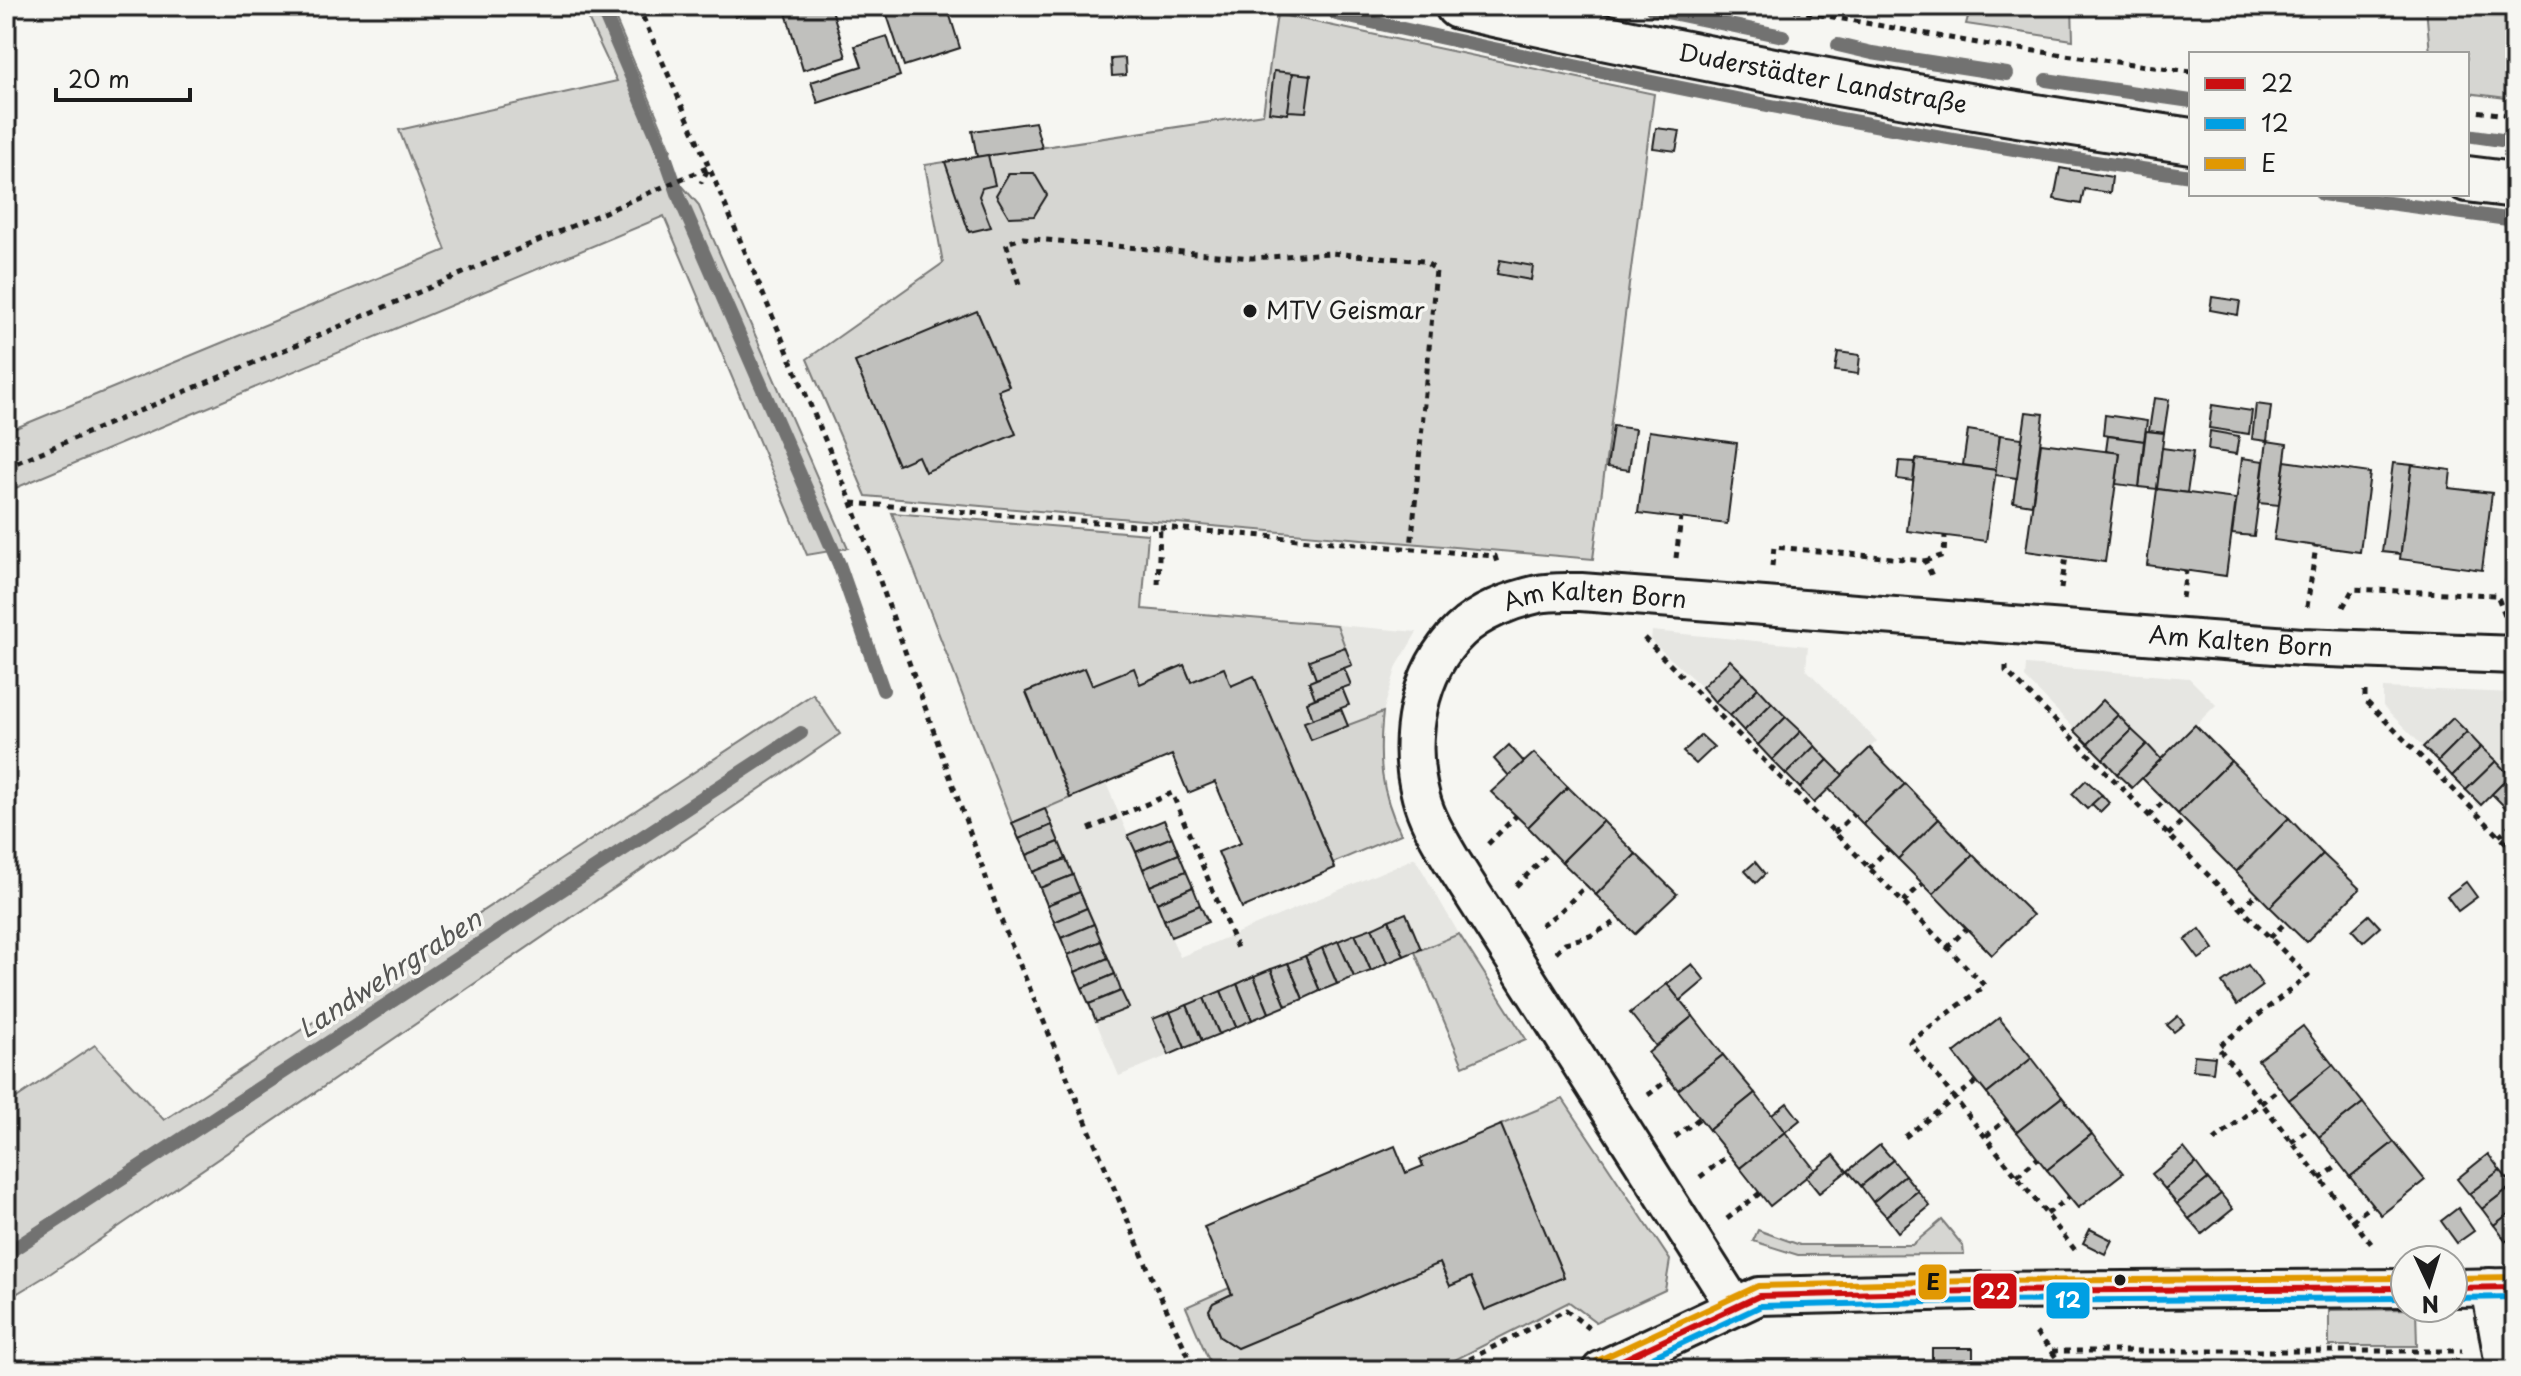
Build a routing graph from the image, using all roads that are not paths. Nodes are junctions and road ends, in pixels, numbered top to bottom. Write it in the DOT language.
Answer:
graph roads {
  1 [pos="1458,6"];
  2 [pos="2189,141"];
  3 [pos="2469,179"];
  4 [pos="2515,185"];
  5 [pos="2515,655"];
  6 [pos="2502,1287"];
  7 [pos="2389,1288"];
  8 [pos="2469,1288"];
  9 [pos="1735,1307"];
  10 [pos="2503,1360"];
  11 [pos="1614,1364"];
  1 -- 2 [label="main road, Duderstädter Landstraße"];
  3 -- 4 [label="main road"];
  5 -- 9 [label="street, Am Kalten Born"];
  6 -- 8 [label="street"];
  6 -- 10 [label="street"];
  7 -- 9 [label="street"];
  9 -- 11 [label="street"];
}
